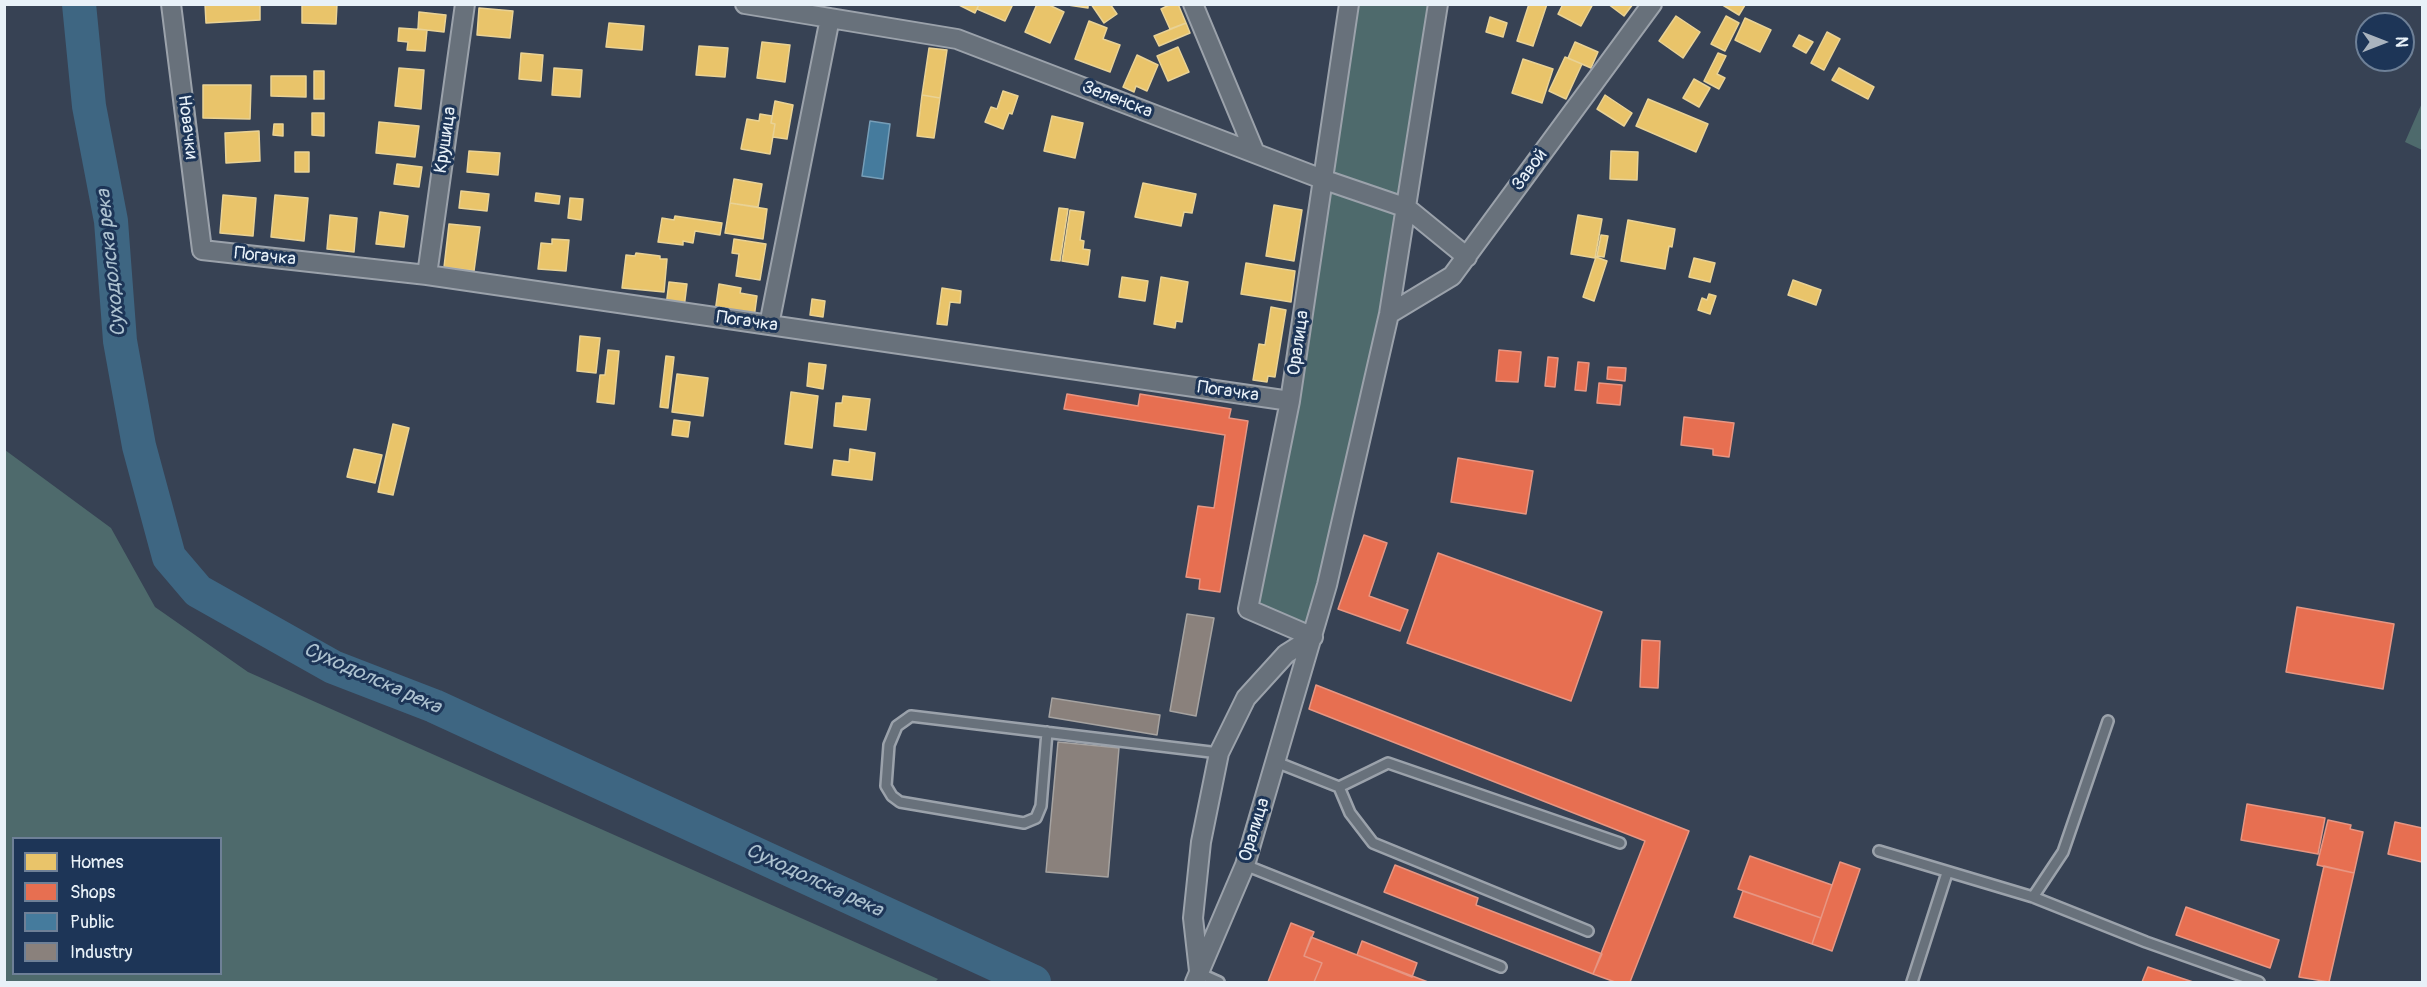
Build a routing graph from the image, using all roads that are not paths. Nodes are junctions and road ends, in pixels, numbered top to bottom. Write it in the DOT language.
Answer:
graph roads {
  1 [pos="171,4"];
  2 [pos="465,4"];
  3 [pos="745,4"];
  4 [pos="1193,4"];
  5 [pos="1349,4"];
  6 [pos="1438,4"];
  7 [pos="1652,4"];
  8 [pos="774,6"];
  9 [pos="830,18"];
  10 [pos="1255,153"];
  11 [pos="1322,179"];
  12 [pos="1407,208"];
  13 [pos="202,250"];
  14 [pos="1467,257"];
  15 [pos="427,275"];
  16 [pos="1389,314"];
  17 [pos="769,325"];
  18 [pos="1290,401"];
  19 [pos="1313,637"];
  20 [pos="2108,721"];
  21 [pos="1047,732"];
  22 [pos="1219,753"];
  23 [pos="1276,762"];
  24 [pos="1339,787"];
  25 [pos="1620,843"];
  26 [pos="1879,851"];
  27 [pos="1245,865"];
  28 [pos="1947,873"];
  29 [pos="2033,897"];
  30 [pos="1588,931"];
  31 [pos="1501,967"];
  32 [pos="1197,978"];
  33 [pos="1219,982"];
  34 [pos="1912,982"];
  35 [pos="2259,982"];
  1 -- 13 [label="street, Новачки"];
  2 -- 15 [label="street, Крушица"];
  3 -- 8 [label="street, Зеленска"];
  4 -- 10 [label="street"];
  5 -- 11 [label="street, Оралица"];
  6 -- 12 [label="street, Оралица"];
  7 -- 14 [label="street, Завой"];
  8 -- 9 [label="street, Зеленска"];
  9 -- 10 [label="street, Зеленска"];
  9 -- 17 [label="street"];
  10 -- 11 [label="street, Зеленска"];
  11 -- 12 [label="street, Зеленска"];
  11 -- 18 [label="street, Оралица"];
  12 -- 14 [label="street, Зеленска"];
  12 -- 16 [label="street, Оралица"];
  13 -- 15 [label="street, Погачка"];
  14 -- 16 [label="street, Завой"];
  15 -- 17 [label="street, Погачка"];
  16 -- 19 [label="street, Оралица"];
  17 -- 18 [label="street, Погачка"];
  18 -- 19 [label="street, Оралица"];
  19 -- 22 [label="street"];
  19 -- 23 [label="street, Оралица"];
  20 -- 29 [label="lane"];
  21 -- 21 [label="lane"];
  21 -- 22 [label="lane"];
  22 -- 32 [label="street"];
  23 -- 24 [label="lane"];
  23 -- 27 [label="street, Оралица"];
  24 -- 25 [label="lane"];
  24 -- 30 [label="lane"];
  26 -- 28 [label="lane"];
  27 -- 31 [label="lane"];
  27 -- 32 [label="street, Оралица"];
  28 -- 29 [label="lane"];
  28 -- 34 [label="lane"];
  29 -- 35 [label="lane"];
  32 -- 33 [label="lane"];
}
